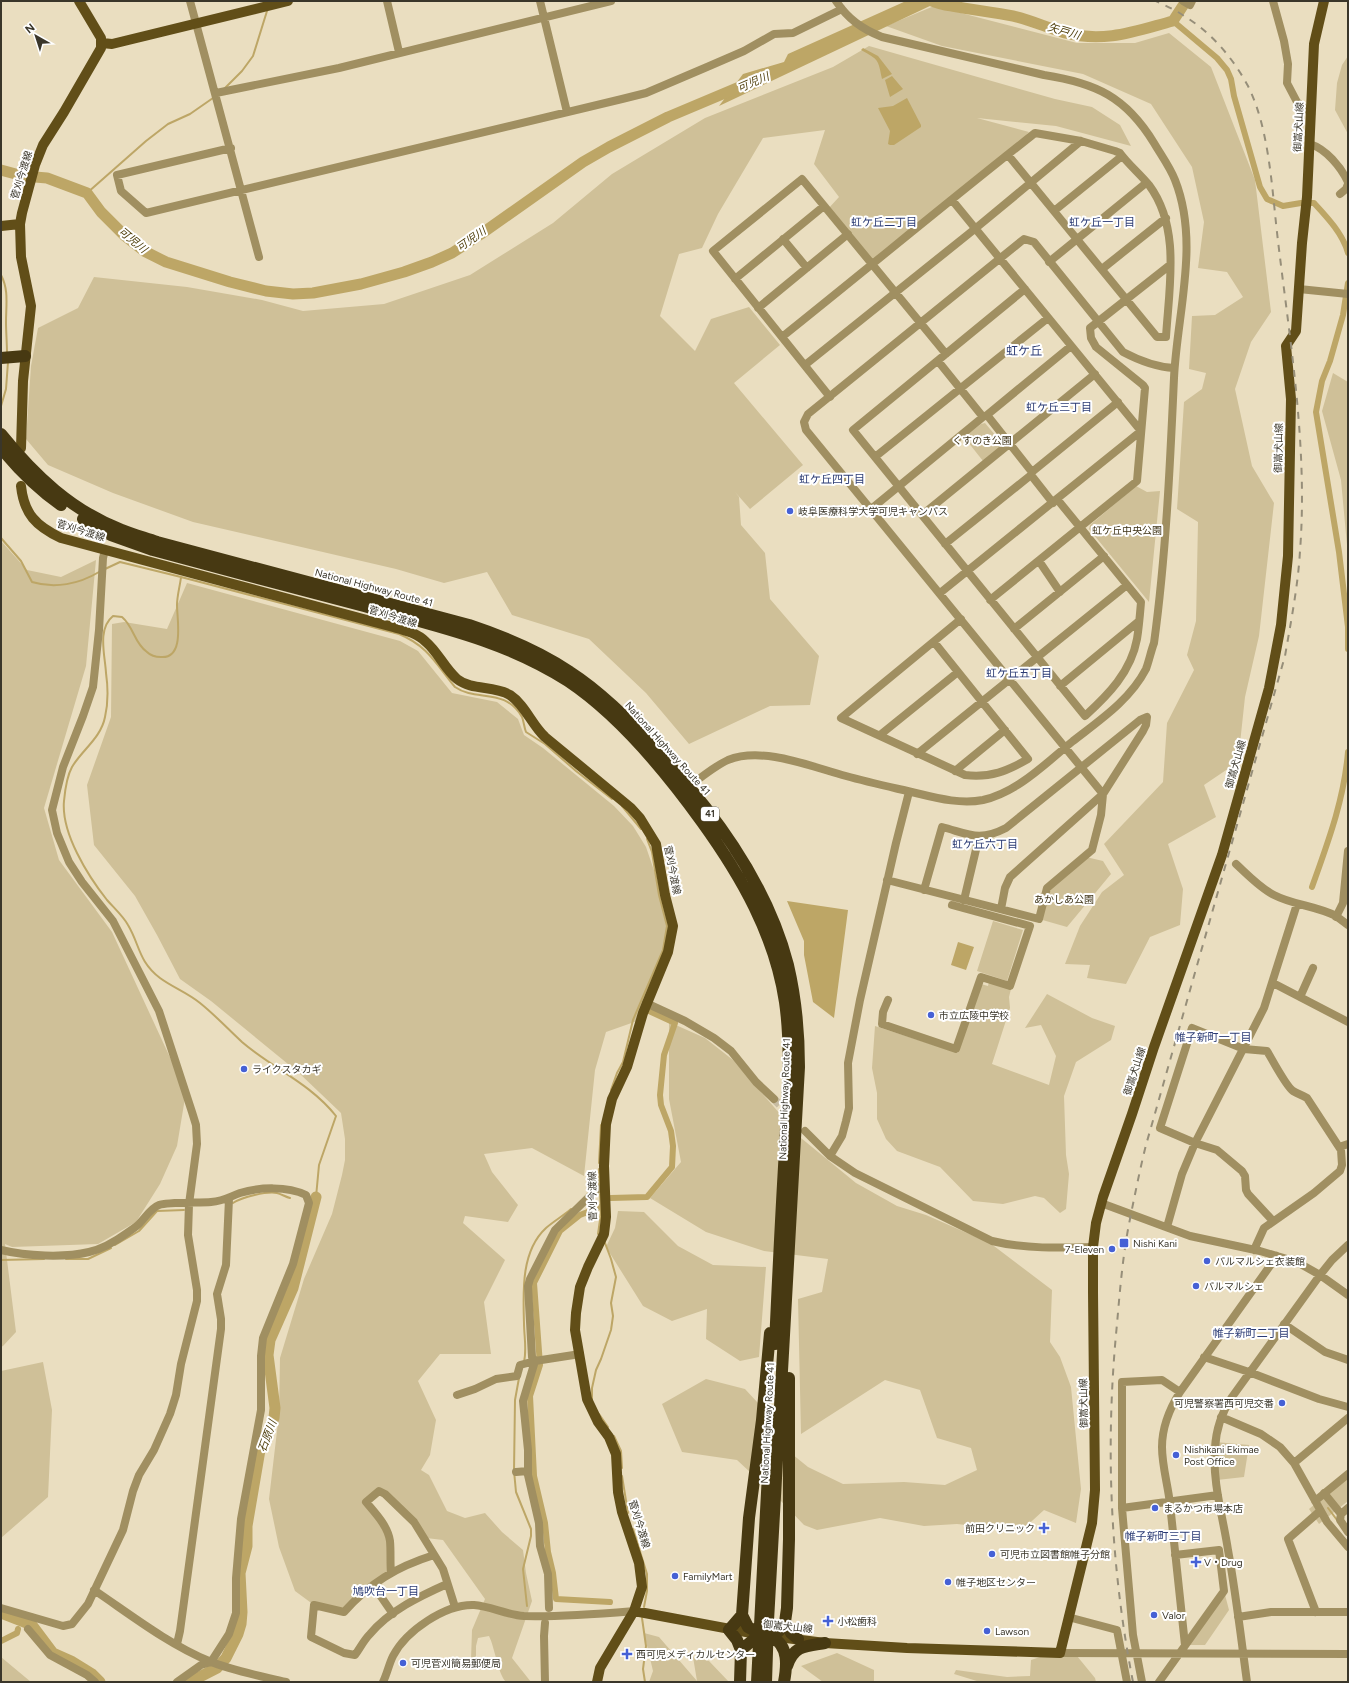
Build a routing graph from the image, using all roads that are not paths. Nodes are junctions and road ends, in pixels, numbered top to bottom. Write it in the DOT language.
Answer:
graph roads {
  1 [pos="79,1"];
  2 [pos="288,1"];
  3 [pos="387,1"];
  4 [pos="540,1"];
  5 [pos="611,1"];
  6 [pos="836,1"];
  7 [pos="1273,1"];
  8 [pos="1324,1"];
  9 [pos="193,2"];
  10 [pos="842,9"];
  11 [pos="543,17"];
  12 [pos="196,24"];
  13 [pos="102,43"];
  14 [pos="399,52"];
  15 [pos="216,93"];
  16 [pos="566,112"];
  17 [pos="1311,114"];
  18 [pos="1080,142"];
  19 [pos="1310,144"];
  20 [pos="231,148"];
  21 [pos="1008,155"];
  22 [pos="1122,156"];
  23 [pos="1031,183"];
  24 [pos="1146,183"];
  25 [pos="1348,183"];
  26 [pos="242,190"];
  27 [pos="1340,194"];
  28 [pos="952,200"];
  29 [pos="824,206"];
  30 [pos="1054,211"];
  31 [pos="1166,218"];
  32 [pos="20,224"];
  33 [pos="1,226"];
  34 [pos="976,228"];
  35 [pos="848,234"];
  36 [pos="783,239"];
  37 [pos="1077,239"];
  38 [pos="259,257"];
  39 [pos="1001,259"];
  40 [pos="1050,262"];
  41 [pos="873,264"];
  42 [pos="1170,264"];
  43 [pos="807,268"];
  44 [pos="1102,269"];
  45 [pos="735,279"];
  46 [pos="1025,289"];
  47 [pos="1299,289"];
  48 [pos="896,292"];
  49 [pos="1345,294"];
  50 [pos="1126,300"];
  51 [pos="758,308"];
  52 [pos="1048,318"];
  53 [pos="1098,322"];
  54 [pos="921,323"];
  55 [pos="782,337"];
  56 [pos="1071,346"];
  57 [pos="946,354"];
  58 [pos="25,356"];
  59 [pos="1,358"];
  60 [pos="938,361"];
  61 [pos="805,365"];
  62 [pos="1174,368"];
  63 [pos="1095,374"];
  64 [pos="960,390"];
  65 [pos="830,397"];
  66 [pos="1118,402"];
  67 [pos="985,416"];
  68 [pos="1141,432"];
  69 [pos="1,434"];
  70 [pos="1010,443"];
  71 [pos="1,448"];
  72 [pos="21,448"];
  73 [pos="875,457"];
  74 [pos="1032,474"];
  75 [pos="21,486"];
  76 [pos="898,487"];
  77 [pos="1055,501"];
  78 [pos="871,509"];
  79 [pos="922,515"];
  80 [pos="1080,528"];
  81 [pos="945,544"];
  82 [pos="105,550"];
  83 [pos="1104,556"];
  84 [pos="1039,561"];
  85 [pos="967,571"];
  86 [pos="1127,584"];
  87 [pos="1060,592"];
  88 [pos="940,593"];
  89 [pos="990,600"];
  90 [pos="961,620"];
  91 [pos="1139,620"];
  92 [pos="1014,629"];
  93 [pos="934,642"];
  94 [pos="1037,658"];
  95 [pos="958,672"];
  96 [pos="1010,679"];
  97 [pos="1060,686"];
  98 [pos="982,702"];
  99 [pos="1005,730"];
  100 [pos="880,735"];
  101 [pos="1065,747"];
  102 [pos="917,754"];
  103 [pos="1081,768"];
  104 [pos="955,771"];
  105 [pos="685,790"];
  106 [pos="909,792"];
  107 [pos="1103,794"];
  108 [pos="979,837"];
  109 [pos="1348,851"];
  110 [pos="1236,864"];
  111 [pos="887,880"];
  112 [pos="924,890"];
  113 [pos="964,900"];
  114 [pos="1297,904"];
  115 [pos="952,905"];
  116 [pos="1001,909"];
  117 [pos="1336,917"];
  118 [pos="1348,925"];
  119 [pos="1313,968"];
  120 [pos="1273,983"];
  121 [pos="1300,997"];
  122 [pos="888,1000"];
  123 [pos="646,1003"];
  124 [pos="1348,1022"];
  125 [pos="1244,1049"];
  126 [pos="774,1099"];
  127 [pos="805,1131"];
  128 [pos="1195,1143"];
  129 [pos="1348,1144"];
  130 [pos="1339,1148"];
  131 [pos="830,1156"];
  132 [pos="604,1187"];
  133 [pos="229,1199"];
  134 [pos="1101,1203"];
  135 [pos="189,1204"];
  136 [pos="1273,1221"];
  137 [pos="1167,1227"];
  138 [pos="780,1239"];
  139 [pos="1348,1245"];
  140 [pos="1093,1247"];
  141 [pos="1,1250"];
  142 [pos="1254,1250"];
  143 [pos="788,1252"];
  144 [pos="1277,1256"];
  145 [pos="1320,1275"];
  146 [pos="1348,1295"];
  147 [pos="1284,1324"];
  148 [pos="580,1354"];
  149 [pos="1204,1357"];
  150 [pos="1348,1360"];
  151 [pos="534,1361"];
  152 [pos="1250,1372"];
  153 [pos="1180,1392"];
  154 [pos="457,1395"];
  155 [pos="1348,1407"];
  156 [pos="1221,1417"];
  157 [pos="1348,1418"];
  158 [pos="1294,1463"];
  159 [pos="528,1471"];
  160 [pos="516,1472"];
  161 [pos="1348,1474"];
  162 [pos="1324,1494"];
  163 [pos="1218,1495"];
  164 [pos="1315,1501"];
  165 [pos="1170,1502"];
  166 [pos="1122,1508"];
  167 [pos="1348,1508"];
  168 [pos="1320,1511"];
  169 [pos="1341,1514"];
  170 [pos="1348,1532"];
  171 [pos="1348,1547"];
  172 [pos="434,1555"];
  173 [pos="1175,1555"];
  174 [pos="391,1573"];
  175 [pos="447,1584"];
  176 [pos="373,1585"];
  177 [pos="94,1590"];
  178 [pos="455,1607"];
  179 [pos="1,1608"];
  180 [pos="548,1608"];
  181 [pos="634,1611"];
  182 [pos="1316,1612"];
  183 [pos="1348,1612"];
  184 [pos="393,1614"];
  185 [pos="742,1615"];
  186 [pos="1068,1617"];
  187 [pos="1238,1618"];
  188 [pos="764,1620"];
  189 [pos="785,1622"];
  190 [pos="546,1623"];
  191 [pos="28,1629"];
  192 [pos="729,1630"];
  193 [pos="767,1636"];
  194 [pos="798,1639"];
  195 [pos="825,1642"];
  196 [pos="177,1644"];
  197 [pos="1185,1644"];
  198 [pos="763,1649"];
  199 [pos="741,1650"];
  200 [pos="1060,1653"];
  201 [pos="1244,1653"];
  202 [pos="1348,1654"];
  203 [pos="211,1662"];
  204 [pos="786,1668"];
  205 [pos="95,1682"];
  206 [pos="177,1682"];
  207 [pos="286,1682"];
  208 [pos="384,1682"];
  209 [pos="545,1682"];
  210 [pos="597,1682"];
  211 [pos="740,1682"];
  212 [pos="758,1682"];
  213 [pos="766,1682"];
  214 [pos="784,1682"];
  215 [pos="1127,1682"];
  216 [pos="1142,1682"];
  217 [pos="1159,1682"];
  218 [pos="1247,1682"];
  1 -- 13 [label="main road"];
  2 -- 12 [label="main road"];
  3 -- 14 [label="street"];
  4 -- 11 [label="street"];
  5 -- 11 [label="street"];
  6 -- 10 [label="street"];
  7 -- 17 [label="street"];
  8 -- 17 [label="main road, 御嵩犬山線"];
  9 -- 12 [label="street"];
  10 -- 16 [label="street"];
  10 -- 62 [label="street"];
  11 -- 14 [label="street"];
  11 -- 16 [label="street"];
  12 -- 13 [label="main road"];
  12 -- 15 [label="street"];
  13 -- 32 [label="main road, 菅刈今渡線"];
  14 -- 15 [label="street"];
  15 -- 20 [label="street"];
  16 -- 26 [label="street"];
  17 -- 19 [label="main road, 御嵩犬山線"];
  18 -- 21 [label="street"];
  18 -- 22 [label="street"];
  18 -- 23 [label="street"];
  19 -- 25 [label="street"];
  19 -- 47 [label="main road, 御嵩犬山線"];
  20 -- 26 [label="street"];
  20 -- 26 [label="street"];
  21 -- 23 [label="street"];
  21 -- 28 [label="street"];
  22 -- 24 [label="street"];
  22 -- 30 [label="street"];
  23 -- 30 [label="street"];
  23 -- 34 [label="street"];
  24 -- 31 [label="street"];
  24 -- 37 [label="street"];
  25 -- 27 [label="street"];
  26 -- 38 [label="street"];
  28 -- 34 [label="street"];
  28 -- 41 [label="street"];
  29 -- 35 [label="street"];
  29 -- 36 [label="street"];
  29 -- 45 [label="street"];
  30 -- 37 [label="street"];
  31 -- 42 [label="street"];
  31 -- 44 [label="street"];
  32 -- 33 [label="main road"];
  32 -- 58 [label="main road, 菅刈今渡線"];
  34 -- 39 [label="street"];
  34 -- 48 [label="street"];
  35 -- 41 [label="street"];
  35 -- 43 [label="street"];
  36 -- 43 [label="street"];
  36 -- 45 [label="street"];
  37 -- 40 [label="street"];
  37 -- 44 [label="street"];
  39 -- 40 [label="street"];
  39 -- 46 [label="street"];
  39 -- 54 [label="street"];
  40 -- 53 [label="street"];
  41 -- 48 [label="street"];
  41 -- 55 [label="street"];
  42 -- 50 [label="street"];
  42 -- 50 [label="street"];
  43 -- 51 [label="street"];
  44 -- 50 [label="street"];
  45 -- 51 [label="street"];
  46 -- 52 [label="street"];
  46 -- 57 [label="street"];
  47 -- 49 [label="street"];
  47 -- 134 [label="main road, 御嵩犬山線"];
  48 -- 54 [label="street"];
  48 -- 61 [label="street"];
  50 -- 53 [label="street"];
  51 -- 55 [label="street"];
  52 -- 56 [label="street"];
  52 -- 64 [label="street"];
  53 -- 62 [label="street"];
  53 -- 68 [label="street"];
  54 -- 57 [label="street"];
  54 -- 65 [label="street"];
  55 -- 61 [label="street"];
  56 -- 63 [label="street"];
  56 -- 67 [label="street"];
  57 -- 60 [label="street"];
  58 -- 59 [label="highway"];
  58 -- 72 [label="main road, 菅刈今渡線"];
  60 -- 64 [label="street"];
  60 -- 73 [label="street"];
  61 -- 65 [label="street"];
  62 -- 101 [label="street"];
  63 -- 66 [label="street"];
  63 -- 70 [label="street"];
  64 -- 67 [label="street"];
  64 -- 73 [label="street"];
  65 -- 78 [label="street"];
  66 -- 68 [label="street"];
  66 -- 74 [label="street"];
  67 -- 70 [label="street"];
  67 -- 76 [label="street"];
  68 -- 77 [label="street"];
  68 -- 80 [label="street"];
  69 -- 105 [label="highway, National Highway Route 41 / 41"];
  70 -- 74 [label="street"];
  70 -- 79 [label="street"];
  71 -- 105 [label="highway, National Highway Route 41 / 41"];
  73 -- 76 [label="street"];
  74 -- 77 [label="street"];
  74 -- 81 [label="street"];
  75 -- 82 [label="main road, 菅刈今渡線"];
  76 -- 78 [label="street"];
  76 -- 79 [label="street"];
  77 -- 80 [label="street"];
  77 -- 85 [label="street"];
  78 -- 88 [label="street"];
  79 -- 81 [label="street"];
  80 -- 83 [label="street"];
  80 -- 84 [label="street"];
  81 -- 85 [label="street"];
  82 -- 123 [label="main road, 菅刈今渡線"];
  82 -- 135 [label="street"];
  83 -- 86 [label="street"];
  83 -- 87 [label="street"];
  84 -- 87 [label="street"];
  84 -- 89 [label="street"];
  85 -- 88 [label="street"];
  85 -- 89 [label="street"];
  86 -- 91 [label="street"];
  86 -- 94 [label="street"];
  87 -- 92 [label="street"];
  88 -- 90 [label="street"];
  89 -- 92 [label="street"];
  90 -- 93 [label="street"];
  90 -- 96 [label="street"];
  91 -- 97 [label="street"];
  91 -- 97 [label="street"];
  92 -- 94 [label="street"];
  93 -- 95 [label="street"];
  93 -- 100 [label="street"];
  94 -- 96 [label="street"];
  94 -- 97 [label="street"];
  95 -- 98 [label="street"];
  95 -- 100 [label="street"];
  96 -- 98 [label="street"];
  96 -- 101 [label="street"];
  98 -- 99 [label="street"];
  98 -- 102 [label="street"];
  99 -- 104 [label="street"];
  99 -- 104 [label="street"];
  100 -- 102 [label="street"];
  101 -- 103 [label="street"];
  101 -- 106 [label="street"];
  102 -- 104 [label="street"];
  103 -- 107 [label="street"];
  103 -- 107 [label="street"];
  103 -- 108 [label="street"];
  105 -- 106 [label="street"];
  105 -- 138 [label="highway, National Highway Route 41 / 41"];
  105 -- 143 [label="highway, National Highway Route 41 / 41"];
  106 -- 111 [label="street"];
  107 -- 116 [label="street"];
  107 -- 116 [label="street"];
  108 -- 112 [label="street"];
  108 -- 113 [label="street"];
  109 -- 117 [label="street"];
  110 -- 114 [label="street"];
  111 -- 112 [label="street"];
  111 -- 131 [label="street"];
  112 -- 113 [label="street"];
  113 -- 116 [label="street"];
  114 -- 117 [label="street"];
  114 -- 120 [label="street"];
  115 -- 122 [label="street"];
  117 -- 118 [label="street"];
  119 -- 121 [label="street"];
  120 -- 121 [label="street"];
  120 -- 125 [label="street"];
  121 -- 124 [label="street"];
  123 -- 126 [label="street"];
  123 -- 132 [label="main road, 菅刈今渡線"];
  125 -- 128 [label="street"];
  125 -- 128 [label="street"];
  125 -- 130 [label="street"];
  127 -- 131 [label="street"];
  128 -- 136 [label="street"];
  128 -- 137 [label="street"];
  129 -- 130 [label="street"];
  130 -- 136 [label="street"];
  131 -- 140 [label="street"];
  132 -- 148 [label="main road, 菅刈今渡線"];
  132 -- 151 [label="street"];
  133 -- 135 [label="street"];
  133 -- 196 [label="street"];
  133 -- 203 [label="street"];
  134 -- 137 [label="street"];
  134 -- 140 [label="main road, 御嵩犬山線"];
  135 -- 141 [label="street"];
  135 -- 177 [label="street"];
  136 -- 142 [label="street"];
  137 -- 142 [label="street"];
  138 -- 185 [label="highway"];
  138 -- 188 [label="highway, National Highway Route 41 / 41"];
  139 -- 145 [label="street"];
  140 -- 186 [label="main road, 御嵩犬山線"];
  142 -- 144 [label="street"];
  143 -- 188 [label="highway, National Highway Route 41 / 41"];
  143 -- 189 [label="highway"];
  144 -- 145 [label="street"];
  144 -- 149 [label="street"];
  145 -- 146 [label="street"];
  145 -- 147 [label="street"];
  147 -- 150 [label="street"];
  147 -- 152 [label="street"];
  148 -- 151 [label="street"];
  148 -- 181 [label="main road, 菅刈今渡線"];
  149 -- 152 [label="street"];
  149 -- 153 [label="street"];
  151 -- 154 [label="street"];
  151 -- 159 [label="street"];
  152 -- 155 [label="street"];
  152 -- 156 [label="street"];
  153 -- 165 [label="street"];
  153 -- 166 [label="street"];
  156 -- 158 [label="street"];
  156 -- 163 [label="street"];
  157 -- 158 [label="street"];
  158 -- 164 [label="street"];
  159 -- 160 [label="street"];
  159 -- 180 [label="street"];
  161 -- 162 [label="street"];
  162 -- 164 [label="street"];
  162 -- 169 [label="street"];
  163 -- 165 [label="street"];
  163 -- 187 [label="street"];
  164 -- 168 [label="street"];
  165 -- 166 [label="street"];
  165 -- 173 [label="street"];
  166 -- 216 [label="street"];
  167 -- 169 [label="street"];
  168 -- 171 [label="street"];
  168 -- 182 [label="street"];
  169 -- 170 [label="street"];
  172 -- 174 [label="street"];
  172 -- 174 [label="street"];
  172 -- 175 [label="street"];
  173 -- 197 [label="street"];
  173 -- 197 [label="street"];
  174 -- 176 [label="street"];
  175 -- 178 [label="street"];
  175 -- 184 [label="street"];
  176 -- 184 [label="street"];
  176 -- 184 [label="street"];
  177 -- 179 [label="street"];
  177 -- 196 [label="street"];
  178 -- 181 [label="street"];
  178 -- 208 [label="street"];
  181 -- 192 [label="main road, 御嵩犬山線"];
  181 -- 210 [label="main road"];
  182 -- 183 [label="street"];
  182 -- 187 [label="street"];
  185 -- 192 [label="highway"];
  185 -- 193 [label="highway"];
  186 -- 200 [label="main road, 御嵩犬山線"];
  186 -- 215 [label="street"];
  187 -- 201 [label="street"];
  188 -- 198 [label="highway, National Highway Route 41 / 41"];
  189 -- 193 [label="highway"];
  189 -- 194 [label="highway"];
  190 -- 209 [label="street"];
  191 -- 205 [label="street"];
  192 -- 193 [label="main road, 御嵩犬山線"];
  192 -- 199 [label="highway"];
  193 -- 194 [label="main road, 御嵩犬山線"];
  193 -- 199 [label="highway"];
  193 -- 204 [label="highway"];
  194 -- 195 [label="main road, 御嵩犬山線"];
  195 -- 200 [label="main road, 御嵩犬山線"];
  195 -- 204 [label="highway"];
  196 -- 203 [label="street"];
  197 -- 217 [label="street"];
  198 -- 212 [label="highway, National Highway Route 41 / 41"];
  198 -- 213 [label="highway, National Highway Route 41 / 41"];
  199 -- 211 [label="highway"];
  200 -- 201 [label="street"];
  201 -- 202 [label="street"];
  201 -- 218 [label="street"];
  203 -- 206 [label="street"];
  203 -- 207 [label="street"];
  204 -- 214 [label="highway"];
}
